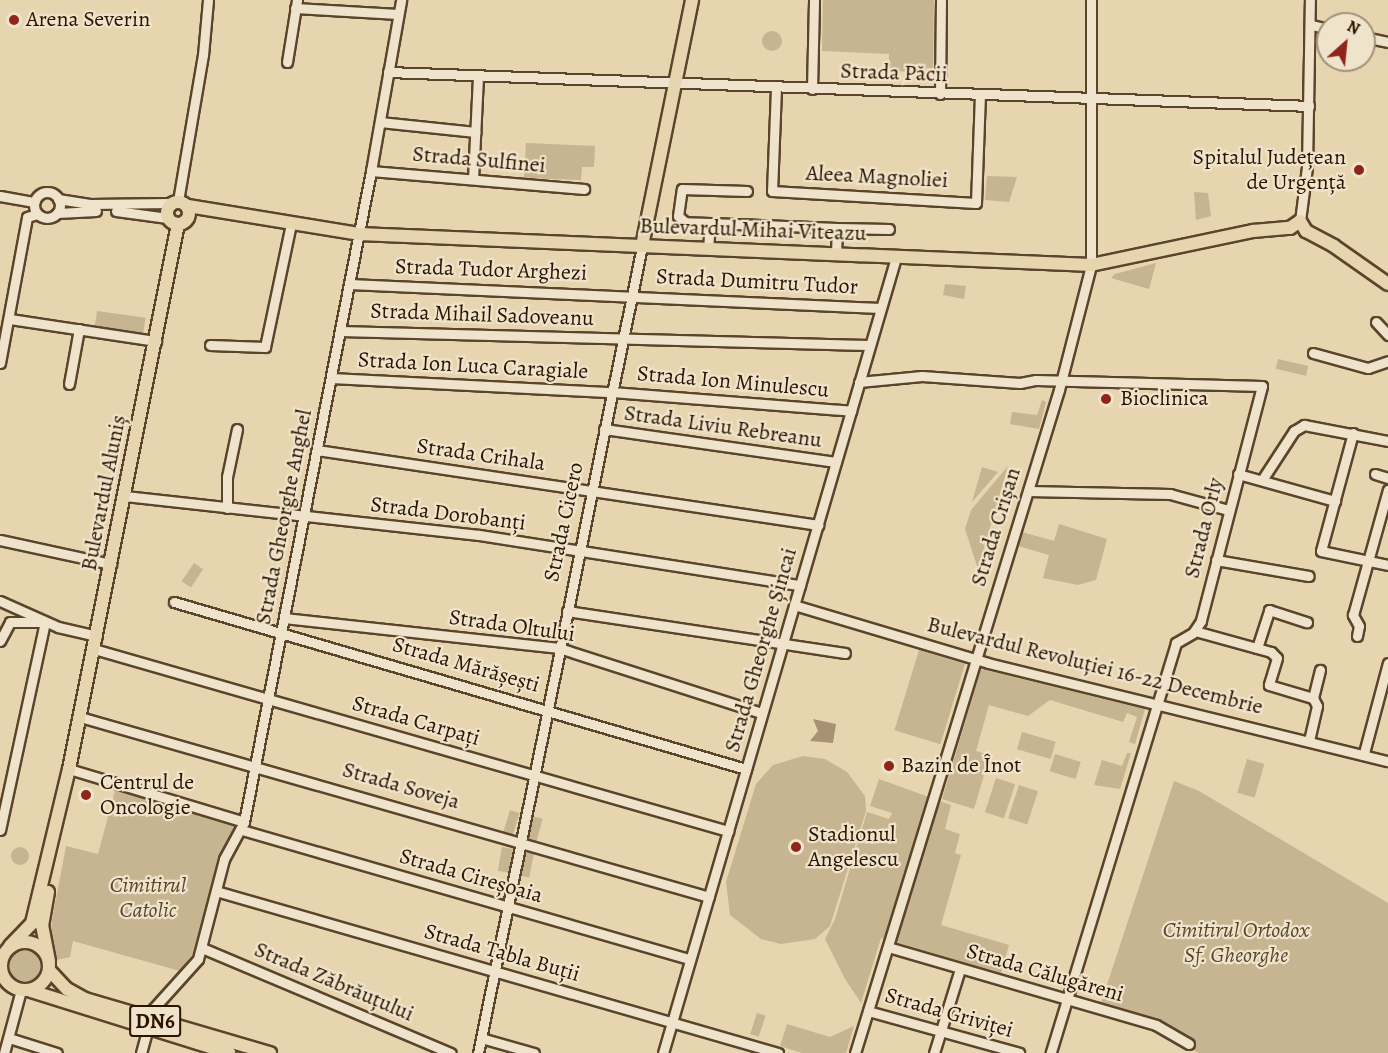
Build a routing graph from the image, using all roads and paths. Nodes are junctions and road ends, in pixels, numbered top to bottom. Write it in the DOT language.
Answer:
graph roads {
  1 [pos="208,0"];
  2 [pos="401,0"];
  3 [pos="692,0"];
  4 [pos="814,0"];
  5 [pos="941,0"];
  6 [pos="1091,0"];
  7 [pos="1310,0"];
  8 [pos="296,4"];
  9 [pos="398,14"];
  10 [pos="1312,25"];
  11 [pos="1316,26"];
  12 [pos="287,62"];
  13 [pos="388,72"];
  14 [pos="478,76"];
  15 [pos="675,84"];
  16 [pos="776,88"];
  17 [pos="812,89"];
  18 [pos="940,94"];
  19 [pos="980,95"];
  20 [pos="1092,100"];
  21 [pos="1309,106"];
  22 [pos="380,122"];
  23 [pos="475,132"];
  24 [pos="371,171"];
  25 [pos="473,179"];
  26 [pos="584,189"];
  27 [pos="747,191"];
  28 [pos="0,196"];
  29 [pos="58,199"];
  30 [pos="34,202"];
  31 [pos="179,203"];
  32 [pos="57,213"];
  33 [pos="212,213"];
  34 [pos="37,214"];
  35 [pos="178,220"];
  36 [pos="710,223"];
  37 [pos="291,224"];
  38 [pos="1299,227"];
  39 [pos="837,228"];
  40 [pos="889,229"];
  41 [pos="359,234"];
  42 [pos="642,246"];
  43 [pos="708,248"];
  44 [pos="836,254"];
  45 [pos="896,257"];
  46 [pos="1092,265"];
  47 [pos="349,284"];
  48 [pos="1388,284"];
  49 [pos="631,295"];
  50 [pos="880,308"];
  51 [pos="10,320"];
  52 [pos="1376,322"];
  53 [pos="79,329"];
  54 [pos="340,331"];
  55 [pos="1388,335"];
  56 [pos="623,339"];
  57 [pos="156,341"];
  58 [pos="210,345"];
  59 [pos="869,345"];
  60 [pos="1313,353"];
  61 [pos="1388,361"];
  62 [pos="0,363"];
  63 [pos="332,378"];
  64 [pos="860,382"];
  65 [pos="1061,382"];
  66 [pos="69,384"];
  67 [pos="612,392"];
  68 [pos="851,411"];
  69 [pos="237,429"];
  70 [pos="604,429"];
  71 [pos="1353,433"];
  72 [pos="1388,441"];
  73 [pos="317,450"];
  74 [pos="836,462"];
  75 [pos="1238,474"];
  76 [pos="1375,474"];
  77 [pos="1388,477"];
  78 [pos="1262,480"];
  79 [pos="1388,490"];
  80 [pos="592,491"];
  81 [pos="1028,491"];
  82 [pos="125,496"];
  83 [pos="1335,501"];
  84 [pos="227,508"];
  85 [pos="1228,510"];
  86 [pos="304,517"];
  87 [pos="818,525"];
  88 [pos="0,540"];
  89 [pos="579,552"];
  90 [pos="1216,560"];
  91 [pos="1369,562"];
  92 [pos="111,564"];
  93 [pos="1388,565"];
  94 [pos="1309,576"];
  95 [pos="800,585"];
  96 [pos="0,601"];
  97 [pos="174,602"];
  98 [pos="795,605"];
  99 [pos="567,611"];
  100 [pos="284,618"];
  101 [pos="45,622"];
  102 [pos="1307,622"];
  103 [pos="282,631"];
  104 [pos="1195,631"];
  105 [pos="97,636"];
  106 [pos="1357,636"];
  107 [pos="0,641"];
  108 [pos="783,643"];
  109 [pos="559,648"];
  110 [pos="1257,648"];
  111 [pos="94,649"];
  112 [pos="845,653"];
  113 [pos="976,659"];
  114 [pos="1388,663"];
  115 [pos="1320,670"];
  116 [pos="269,698"];
  117 [pos="1313,698"];
  118 [pos="1159,704"];
  119 [pos="547,709"];
  120 [pos="762,713"];
  121 [pos="80,717"];
  122 [pos="1309,740"];
  123 [pos="1364,753"];
  124 [pos="1388,761"];
  125 [pos="256,764"];
  126 [pos="69,769"];
  127 [pos="746,769"];
  128 [pos="534,776"];
  129 [pos="243,826"];
  130 [pos="0,830"];
  131 [pos="728,831"];
  132 [pos="520,841"];
  133 [pos="216,891"];
  134 [pos="709,897"];
  135 [pos="507,906"];
  136 [pos="888,947"];
  137 [pos="202,948"];
  138 [pos="5,951"];
  139 [pos="690,959"];
  140 [pos="49,966"];
  141 [pos="960,969"];
  142 [pos="494,971"];
  143 [pos="15,988"];
  144 [pos="1067,1000"];
  145 [pos="868,1011"];
  146 [pos="671,1023"];
  147 [pos="149,1024"];
  148 [pos="941,1031"];
  149 [pos="9,1038"];
  150 [pos="481,1038"];
  151 [pos="1189,1044"];
  152 [pos="773,1052"];
  153 [pos="4,1053"];
  154 [pos="57,1053"];
  155 [pos="141,1053"];
  156 [pos="230,1053"];
  157 [pos="270,1053"];
  158 [pos="451,1053"];
  159 [pos="478,1053"];
  160 [pos="534,1053"];
  161 [pos="663,1053"];
  162 [pos="855,1053"];
  163 [pos="934,1053"];
  164 [pos="1019,1053"];
  165 [pos="1051,1053"];
  1 -- 31 [label="street"];
  2 -- 9 [label="street, Strada Gheorghe Anghel"];
  3 -- 15 [label="main road, Strada Cicero"];
  4 -- 17 [label="street"];
  5 -- 18 [label="street"];
  6 -- 20 [label="street, Strada Crișan"];
  7 -- 10 [label="street"];
  8 -- 9 [label="street"];
  8 -- 12 [label="street"];
  9 -- 13 [label="street, Strada Gheorghe Anghel"];
  10 -- 11 [label="street"];
  10 -- 21 [label="street"];
  13 -- 14 [label="street, Strada Păcii"];
  13 -- 22 [label="street, Strada Gheorghe Anghel"];
  14 -- 15 [label="street, Strada Păcii"];
  14 -- 23 [label="street"];
  15 -- 16 [label="street, Strada Păcii"];
  15 -- 42 [label="main road, Strada Cicero"];
  16 -- 17 [label="street, Strada Păcii"];
  16 -- 19 [label="street, Aleea Magnoliei"];
  17 -- 18 [label="street, Strada Păcii"];
  18 -- 19 [label="street, Strada Păcii"];
  19 -- 20 [label="street, Strada Păcii"];
  20 -- 21 [label="street, Strada Păcii"];
  20 -- 46 [label="street, Strada Crișan"];
  21 -- 38 [label="street"];
  22 -- 23 [label="street"];
  22 -- 24 [label="street, Strada Gheorghe Anghel"];
  23 -- 25 [label="street"];
  24 -- 25 [label="street, Strada Sulfinei"];
  24 -- 41 [label="street, Strada Gheorghe Anghel"];
  25 -- 26 [label="street, Strada Sulfinei"];
  27 -- 36 [label="street"];
  28 -- 30 [label="street"];
  29 -- 30 [label="street, Bulevardul Mihai Viteazu"];
  29 -- 31 [label="street, Bulevardul Mihai Viteazu"];
  29 -- 32 [label="street"];
  30 -- 34 [label="street"];
  31 -- 33 [label="main road, Bulevardul Mihai Viteazu"];
  31 -- 35 [label="main road"];
  31 -- 35 [label="main road"];
  32 -- 34 [label="street, Bulevardul Mihai Viteazu"];
  32 -- 35 [label="street, Bulevardul Mihai Viteazu"];
  33 -- 35 [label="main road, Bulevardul Mihai Viteazu"];
  33 -- 37 [label="main road, Bulevardul Mihai Viteazu"];
  34 -- 51 [label="street"];
  35 -- 57 [label="main road, Bulevardul Aluniș"];
  36 -- 39 [label="street"];
  36 -- 43 [label="street"];
  37 -- 41 [label="main road, Bulevardul Mihai Viteazu"];
  37 -- 58 [label="street"];
  38 -- 46 [label="main road, Bulevardul Mihai Viteazu"];
  38 -- 48 [label="main road"];
  39 -- 40 [label="street"];
  39 -- 44 [label="street"];
  41 -- 42 [label="main road, Bulevardul Mihai Viteazu"];
  41 -- 47 [label="street, Strada Gheorghe Anghel"];
  42 -- 43 [label="main road, Bulevardul Mihai Viteazu"];
  42 -- 49 [label="street, Strada Cicero"];
  43 -- 44 [label="main road, Bulevardul Mihai Viteazu"];
  44 -- 45 [label="main road, Bulevardul Mihai Viteazu"];
  45 -- 46 [label="main road, Bulevardul Mihai Viteazu"];
  45 -- 50 [label="street, Strada Gheorghe Șincai"];
  46 -- 65 [label="street, Strada Crișan"];
  47 -- 49 [label="street, Strada Tudor Arghezi"];
  47 -- 54 [label="street, Strada Gheorghe Anghel"];
  49 -- 50 [label="street, Strada Dumitru Tudor"];
  49 -- 56 [label="street, Strada Cicero"];
  50 -- 59 [label="street, Strada Gheorghe Șincai"];
  51 -- 53 [label="street"];
  51 -- 62 [label="street"];
  52 -- 55 [label="street"];
  53 -- 57 [label="street"];
  53 -- 66 [label="street"];
  54 -- 56 [label="street, Strada Mihail Sadoveanu"];
  54 -- 63 [label="street, Strada Gheorghe Anghel"];
  56 -- 59 [label="street, Strada Mihail Sadoveanu"];
  56 -- 67 [label="street, Strada Cicero"];
  57 -- 82 [label="main road, Bulevardul Aluniș"];
  59 -- 64 [label="street, Strada Gheorghe Șincai"];
  60 -- 61 [label="street"];
  63 -- 67 [label="street, Strada Ion Luca Caragiale"];
  63 -- 73 [label="street, Strada Gheorghe Anghel"];
  64 -- 65 [label="street, Strada Orly"];
  64 -- 68 [label="street, Strada Gheorghe Șincai"];
  65 -- 75 [label="street, Strada Orly"];
  65 -- 81 [label="street, Strada Crișan"];
  67 -- 68 [label="street, Strada Ion Minulescu"];
  67 -- 70 [label="street, Strada Cicero"];
  68 -- 74 [label="street, Strada Gheorghe Șincai"];
  69 -- 84 [label="street"];
  70 -- 74 [label="street, Strada Liviu Rebreanu"];
  70 -- 80 [label="street, Strada Cicero"];
  71 -- 72 [label="street"];
  71 -- 78 [label="street"];
  71 -- 83 [label="street"];
  73 -- 80 [label="street, Strada Crihala"];
  73 -- 86 [label="street, Strada Gheorghe Anghel"];
  74 -- 87 [label="street, Strada Gheorghe Șincai"];
  75 -- 78 [label="street"];
  75 -- 85 [label="street, Strada Orly"];
  76 -- 77 [label="street"];
  78 -- 83 [label="street"];
  79 -- 91 [label="street"];
  80 -- 87 [label="street, Strada Crihala"];
  80 -- 89 [label="street, Strada Cicero"];
  81 -- 85 [label="street"];
  81 -- 113 [label="street, Strada Crișan"];
  82 -- 84 [label="street, Strada Dorobanți"];
  82 -- 92 [label="main road, Bulevardul Aluniș"];
  83 -- 91 [label="street"];
  84 -- 86 [label="street, Strada Dorobanți"];
  85 -- 90 [label="street, Strada Orly"];
  86 -- 89 [label="street, Strada Dorobanți"];
  86 -- 100 [label="street, Strada Gheorghe Anghel"];
  87 -- 95 [label="street, Strada Gheorghe Șincai"];
  88 -- 92 [label="street"];
  89 -- 95 [label="street, Strada Dorobanți"];
  89 -- 99 [label="street, Strada Cicero"];
  90 -- 94 [label="street"];
  90 -- 104 [label="street, Strada Orly"];
  91 -- 93 [label="street"];
  91 -- 106 [label="street"];
  92 -- 105 [label="main road, Bulevardul Aluniș"];
  95 -- 98 [label="street, Strada Gheorghe Șincai"];
  96 -- 101 [label="street"];
  97 -- 103 [label="street, Strada Mărășești"];
  98 -- 108 [label="street, Strada Gheorghe Șincai"];
  98 -- 113 [label="street, Bulevardul Revoluției 16-22 Decembrie"];
  99 -- 108 [label="street"];
  99 -- 109 [label="street, Strada Cicero"];
  100 -- 103 [label="street, Strada Gheorghe Anghel"];
  100 -- 109 [label="street, Strada Oltului"];
  101 -- 105 [label="street"];
  101 -- 107 [label="street"];
  101 -- 130 [label="street"];
  102 -- 110 [label="street"];
  103 -- 116 [label="street, Strada Gheorghe Anghel"];
  103 -- 119 [label="street, Strada Mărășești"];
  104 -- 110 [label="street"];
  104 -- 118 [label="street"];
  105 -- 111 [label="main road, Bulevardul Aluniș"];
  108 -- 112 [label="street"];
  108 -- 120 [label="street, Strada Gheorghe Șincai"];
  109 -- 119 [label="street, Strada Cicero"];
  109 -- 120 [label="street, Strada Oltului"];
  110 -- 117 [label="street"];
  111 -- 116 [label="street, Strada Carpați"];
  111 -- 121 [label="main road, Bulevardul Aluniș"];
  113 -- 118 [label="street, Bulevardul Revoluției 16-22 Decembrie"];
  113 -- 136 [label="street, Strada Crișan"];
  114 -- 123 [label="street"];
  115 -- 117 [label="street"];
  116 -- 125 [label="street, Strada Gheorghe Anghel"];
  116 -- 128 [label="street, Strada Carpați"];
  117 -- 122 [label="street"];
  118 -- 122 [label="street, Bulevardul Revoluției 16-22 Decembrie"];
  118 -- 144 [label="street"];
  119 -- 127 [label="street, Strada Mărășești"];
  119 -- 128 [label="street, Strada Cicero"];
  120 -- 127 [label="street, Strada Gheorghe Șincai"];
  121 -- 125 [label="street, Strada Soveja"];
  121 -- 126 [label="main road, Bulevardul Aluniș"];
  122 -- 123 [label="street, Bulevardul Revoluției 16-22 Decembrie"];
  123 -- 124 [label="street, Bulevardul Revoluției 16-22 Decembrie"];
  125 -- 129 [label="street, Strada Gheorghe Anghel"];
  125 -- 132 [label="street, Strada Soveja"];
  126 -- 129 [label="street, Strada Cireșoaia"];
  126 -- 138 [label="main road, Bulevardul Aluniș"];
  126 -- 140 [label="main road, Bulevardul Aluniș"];
  127 -- 131 [label="street, Strada Gheorghe Șincai"];
  128 -- 131 [label="street, Strada Carpați"];
  128 -- 132 [label="street, Strada Cicero"];
  129 -- 133 [label="street, Strada Gheorghe Anghel"];
  129 -- 135 [label="street, Strada Cireșoaia"];
  131 -- 134 [label="street, Strada Gheorghe Șincai"];
  132 -- 134 [label="street, Strada Soveja"];
  132 -- 135 [label="street, Strada Cicero"];
  133 -- 137 [label="street, Strada Gheorghe Anghel"];
  133 -- 142 [label="street, Strada Tabla Buții"];
  134 -- 139 [label="street, Strada Gheorghe Șincai"];
  135 -- 139 [label="street, Strada Cireșoaia"];
  135 -- 142 [label="street, Strada Cicero"];
  136 -- 141 [label="street, Strada Călugăreni"];
  136 -- 145 [label="street, Strada Crișan"];
  137 -- 147 [label="street, Strada Gheorghe Anghel"];
  137 -- 158 [label="street, Strada Zăbrăuțului"];
  138 -- 140 [label="main road, DN6"];
  138 -- 143 [label="main road"];
  139 -- 146 [label="street, Strada Gheorghe Șincai"];
  140 -- 143 [label="main road"];
  140 -- 147 [label="main road, DN6"];
  141 -- 144 [label="street, Strada Călugăreni"];
  141 -- 148 [label="street"];
  142 -- 146 [label="street, Strada Tabla Buții"];
  142 -- 150 [label="street, Strada Cicero"];
  143 -- 147 [label="main road, DN6"];
  143 -- 149 [label="street"];
  144 -- 151 [label="street, Strada Călugăreni"];
  144 -- 165 [label="street"];
  145 -- 148 [label="street, Strada Griviței"];
  145 -- 162 [label="street, Strada Crișan"];
  146 -- 152 [label="street, Strada Tabla Buții"];
  146 -- 161 [label="street, Strada Gheorghe Șincai"];
  147 -- 155 [label="street, Strada Gheorghe Anghel"];
  147 -- 156 [label="main road, DN6"];
  147 -- 157 [label="main road, DN6"];
  148 -- 163 [label="street"];
  148 -- 164 [label="street, Strada Griviței"];
  149 -- 153 [label="street"];
  149 -- 154 [label="street"];
  150 -- 159 [label="street, Strada Cicero"];
  150 -- 160 [label="street"];
}
